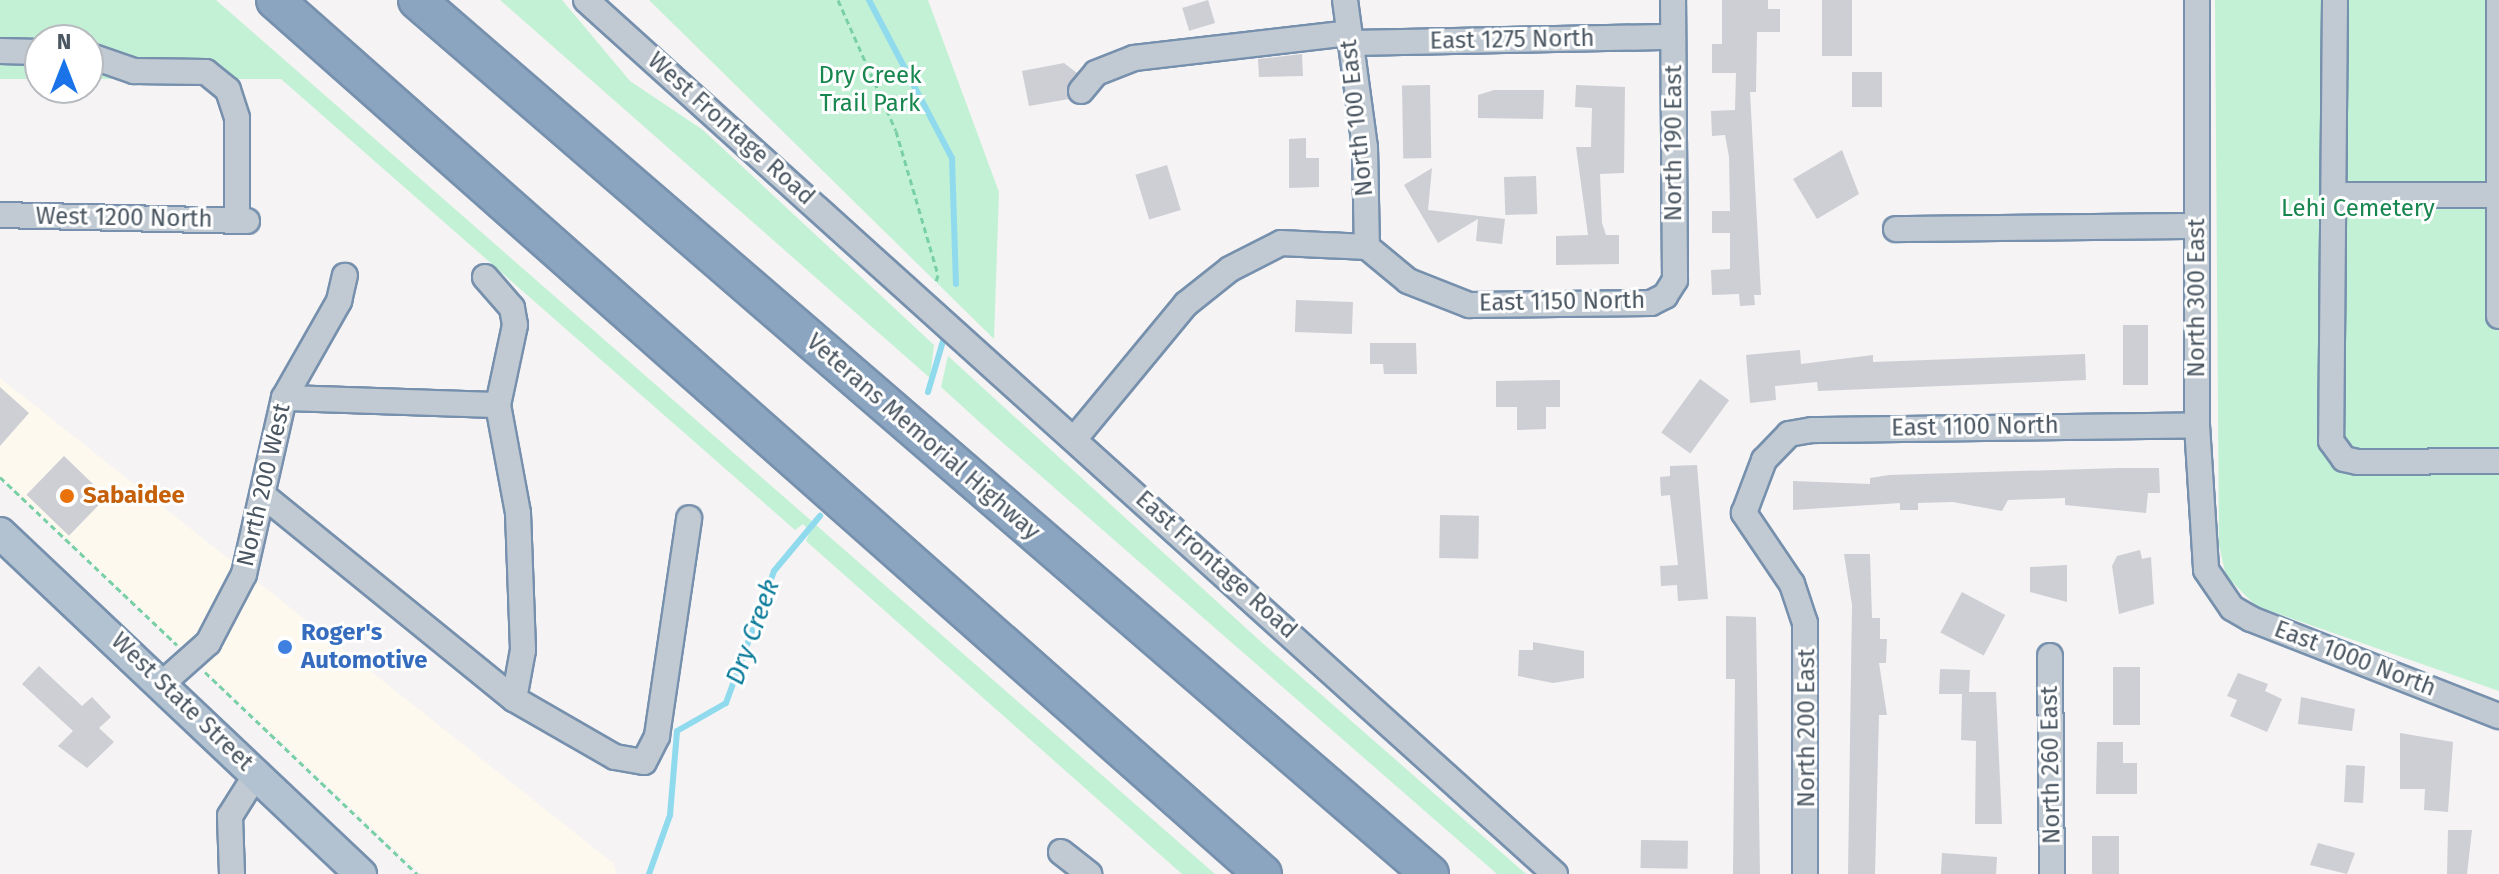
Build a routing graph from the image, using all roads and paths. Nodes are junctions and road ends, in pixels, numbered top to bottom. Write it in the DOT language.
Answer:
graph roads {
  1 [pos="275,0"];
  2 [pos="417,0"];
  3 [pos="586,0"];
  4 [pos="838,0"];
  5 [pos="1345,0"];
  6 [pos="1673,0"];
  7 [pos="2197,0"];
  8 [pos="2335,0"];
  9 [pos="2499,0"];
  10 [pos="1673,37"];
  11 [pos="1350,38"];
  12 [pos="0,51"];
  13 [pos="24,52"];
  14 [pos="104,61"];
  15 [pos="1081,91"];
  16 [pos="2334,195"];
  17 [pos="2498,195"];
  18 [pos="0,215"];
  19 [pos="2197,226"];
  20 [pos="1896,229"];
  21 [pos="1367,247"];
  22 [pos="876,258"];
  23 [pos="345,276"];
  24 [pos="485,277"];
  25 [pos="1672,285"];
  26 [pos="931,297"];
  27 [pos="2499,316"];
  28 [pos="284,398"];
  29 [pos="498,405"];
  30 [pos="2197,425"];
  31 [pos="1076,437"];
  32 [pos="1764,460"];
  33 [pos="2499,461"];
  34 [pos="0,477"];
  35 [pos="264,496"];
  36 [pos="689,518"];
  37 [pos="0,533"];
  38 [pos="2218,592"];
  39 [pos="2050,656"];
  40 [pos="190,658"];
  41 [pos="164,682"];
  42 [pos="514,699"];
  43 [pos="2499,716"];
  44 [pos="257,773"];
  45 [pos="1061,852"];
  46 [pos="232,874"];
  47 [pos="361,874"];
  48 [pos="417,874"];
  49 [pos="1089,874"];
  50 [pos="1263,874"];
  51 [pos="1430,874"];
  52 [pos="1555,874"];
  53 [pos="1805,874"];
  54 [pos="2052,874"];
  1 -- 50 [label="highway"];
  2 -- 51 [label="highway, Veterans Memorial Highway"];
  3 -- 22 [label="street, West Frontage Road"];
  4 -- 26 [label="path"];
  5 -- 11 [label="street, North 100 East"];
  6 -- 10 [label="street, North 190 East"];
  7 -- 19 [label="street, North 300 East"];
  8 -- 16 [label="street"];
  9 -- 17 [label="street"];
  10 -- 11 [label="street, East 1275 North"];
  10 -- 25 [label="street, North 190 East"];
  11 -- 15 [label="street, East 1275 North"];
  11 -- 21 [label="street, North 100 East"];
  12 -- 13 [label="street"];
  14 -- 18 [label="street, West 1200 North"];
  16 -- 17 [label="street"];
  16 -- 33 [label="street"];
  17 -- 27 [label="street"];
  19 -- 20 [label="street"];
  19 -- 30 [label="street, North 300 East"];
  21 -- 25 [label="street, East 1150 North"];
  21 -- 31 [label="street"];
  22 -- 31 [label="street, East Frontage Road"];
  23 -- 28 [label="street, North 200 West"];
  24 -- 29 [label="street"];
  28 -- 29 [label="street"];
  28 -- 35 [label="street, North 200 West"];
  29 -- 42 [label="street"];
  30 -- 32 [label="street, East 1100 North"];
  30 -- 38 [label="street, North 300 East"];
  31 -- 52 [label="street, East Frontage Road"];
  32 -- 53 [label="street, North 200 East"];
  34 -- 40 [label="path"];
  35 -- 40 [label="street, North 200 West"];
  35 -- 42 [label="street"];
  36 -- 42 [label="street"];
  37 -- 41 [label="main road, West State Street"];
  38 -- 43 [label="street, East 1000 North"];
  39 -- 54 [label="street, North 260 East"];
  40 -- 41 [label="street, North 200 West"];
  40 -- 48 [label="path"];
  41 -- 44 [label="main road, West State Street"];
  44 -- 46 [label="street"];
  44 -- 47 [label="main road, West State Street"];
  45 -- 49 [label="street"];
}
